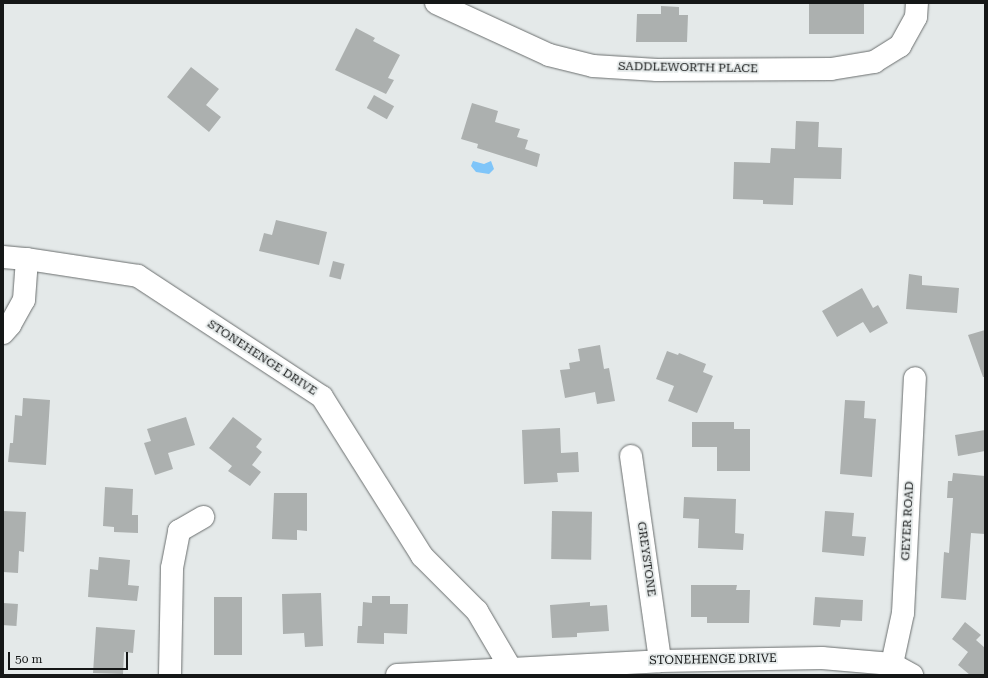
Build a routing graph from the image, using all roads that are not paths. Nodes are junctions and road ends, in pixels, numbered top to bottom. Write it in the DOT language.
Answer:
graph roads {
  1 [pos="436,3"];
  2 [pos="917,3"];
  3 [pos="3,257"];
  4 [pos="27,259"];
  5 [pos="3,333"];
  6 [pos="915,378"];
  7 [pos="631,456"];
  8 [pos="203,516"];
  9 [pos="660,661"];
  10 [pos="892,664"];
  11 [pos="820,666"];
  12 [pos="511,672"];
  13 [pos="170,675"];
  14 [pos="397,675"];
  15 [pos="912,675"];
  1 -- 2 [label="street, SADDLEWORTH PLACE"];
  3 -- 4 [label="street, STONEHENGE DRIVE"];
  4 -- 5 [label="street"];
  4 -- 12 [label="street, STONEHENGE DRIVE"];
  6 -- 10 [label="street, GEYER ROAD"];
  7 -- 9 [label="street, GREYSTONE"];
  8 -- 13 [label="street"];
  9 -- 11 [label="street, STONEHENGE DRIVE"];
  9 -- 12 [label="street, STONEHENGE DRIVE"];
  10 -- 11 [label="street, STONEHENGE DRIVE"];
  10 -- 15 [label="street, STONEHENGE DRIVE"];
  12 -- 14 [label="street"];
}
